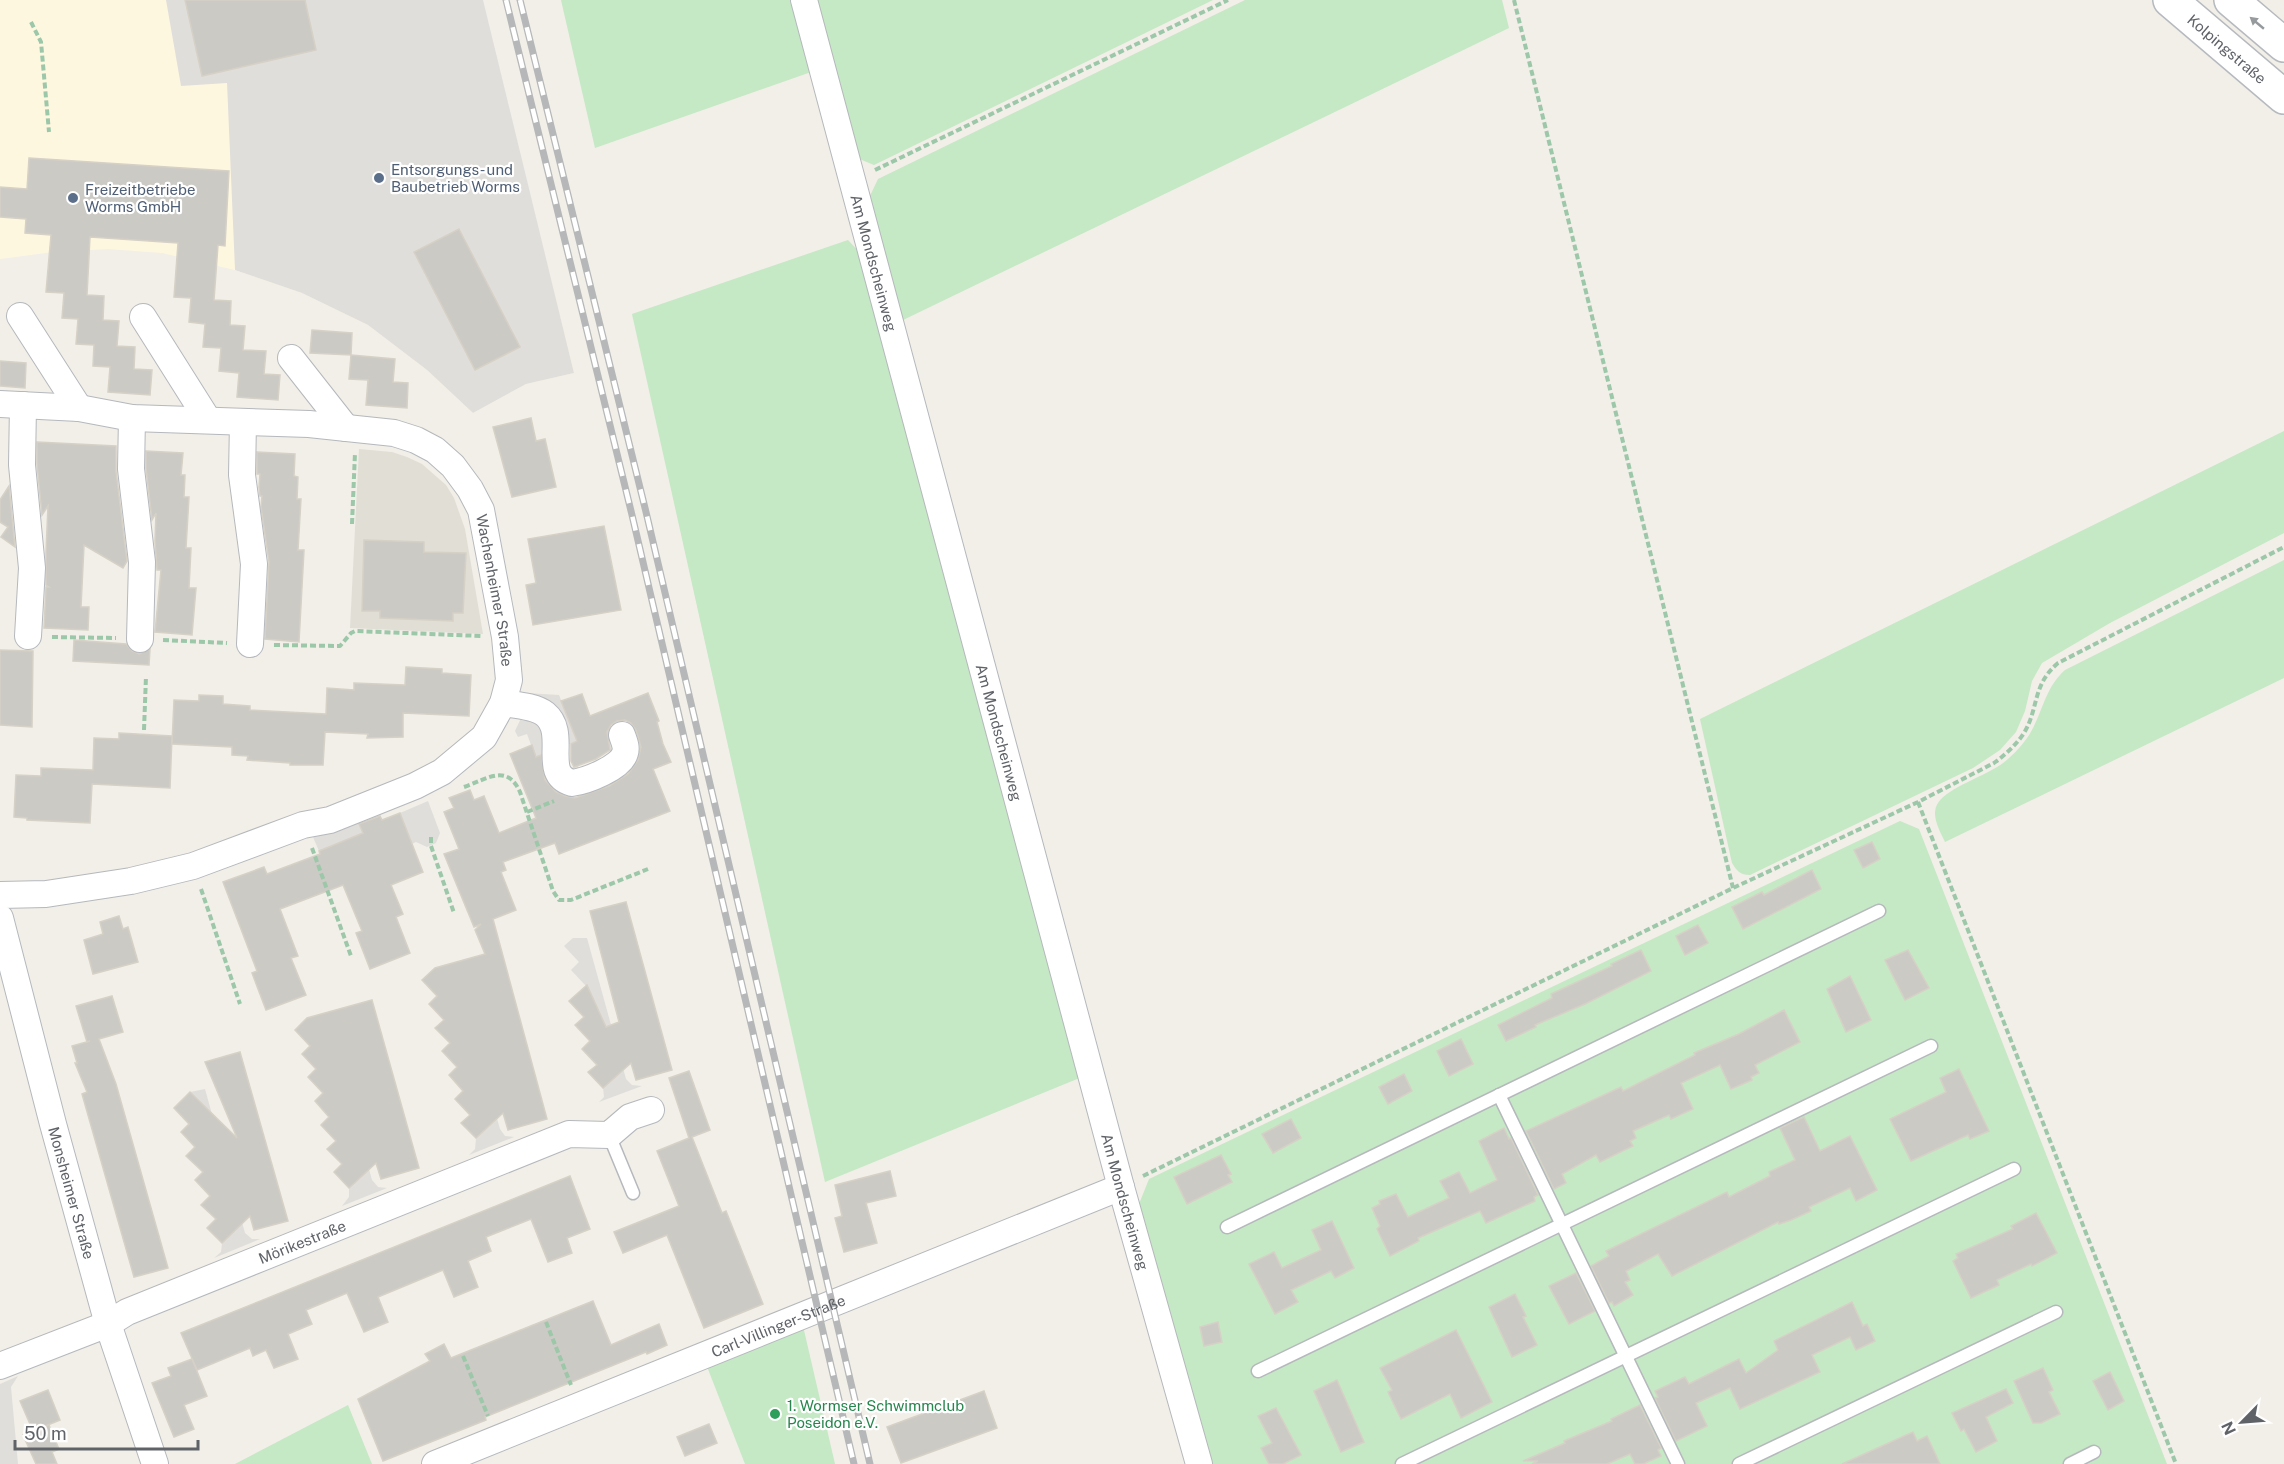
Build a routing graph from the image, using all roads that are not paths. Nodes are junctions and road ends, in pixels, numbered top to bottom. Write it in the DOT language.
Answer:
graph roads {
  1 [pos="804,0"];
  2 [pos="2170,0"];
  3 [pos="2230,0"];
  4 [pos="2284,45"];
  5 [pos="2284,98"];
  6 [pos="20,316"];
  7 [pos="142,317"];
  8 [pos="291,358"];
  9 [pos="12,405"];
  10 [pos="79,408"];
  11 [pos="132,418"];
  12 [pos="208,420"];
  13 [pos="243,422"];
  14 [pos="351,428"];
  15 [pos="28,636"];
  16 [pos="141,639"];
  17 [pos="250,644"];
  18 [pos="504,703"];
  19 [pos="622,735"];
  20 [pos="0,895"];
  21 [pos="1879,911"];
  22 [pos="0,918"];
  23 [pos="1931,1046"];
  24 [pos="1500,1095"];
  25 [pos="651,1110"];
  26 [pos="609,1136"];
  27 [pos="2014,1169"];
  28 [pos="1121,1187"];
  29 [pos="633,1193"];
  30 [pos="1562,1224"];
  31 [pos="1227,1227"];
  32 [pos="2056,1312"];
  33 [pos="108,1324"];
  34 [pos="1625,1358"];
  35 [pos="0,1366"];
  36 [pos="1258,1371"];
  37 [pos="2094,1452"];
  38 [pos="155,1464"];
  39 [pos="435,1464"];
  40 [pos="1199,1464"];
  41 [pos="1402,1464"];
  42 [pos="1678,1464"];
  43 [pos="1739,1464"];
  44 [pos="2070,1464"];
  1 -- 28 [label="street, Am Mondscheinweg"];
  2 -- 5 [label="main road, Kolpingstraße"];
  4 -- 3 [label="main road, one-way"];
  6 -- 10 [label="street"];
  7 -- 12 [label="street"];
  8 -- 14 [label="street"];
  9 -- 10 [label="street, Wachenheimer Straße"];
  9 -- 15 [label="street, Wachenheimer Straße"];
  10 -- 11 [label="street, Wachenheimer Straße"];
  11 -- 12 [label="street, Wachenheimer Straße"];
  11 -- 16 [label="street"];
  12 -- 13 [label="street, Wachenheimer Straße"];
  13 -- 14 [label="street, Wachenheimer Straße"];
  13 -- 17 [label="street"];
  14 -- 18 [label="street, Wachenheimer Straße"];
  18 -- 19 [label="street"];
  18 -- 20 [label="street, Wachenheimer Straße"];
  21 -- 24 [label="lane"];
  22 -- 33 [label="street, Monsheimer Straße"];
  23 -- 30 [label="lane"];
  24 -- 30 [label="lane"];
  24 -- 31 [label="lane"];
  25 -- 26 [label="street"];
  26 -- 29 [label="lane"];
  26 -- 33 [label="street, Mörikestraße"];
  27 -- 34 [label="lane"];
  28 -- 39 [label="street, Carl-Villinger-Straße"];
  28 -- 40 [label="street, Am Mondscheinweg"];
  30 -- 34 [label="lane"];
  30 -- 36 [label="lane"];
  32 -- 43 [label="lane"];
  33 -- 35 [label="street, Mörikestraße"];
  33 -- 38 [label="street, Monsheimer Straße"];
  34 -- 41 [label="lane"];
  34 -- 42 [label="lane"];
  37 -- 44 [label="lane"];
}
